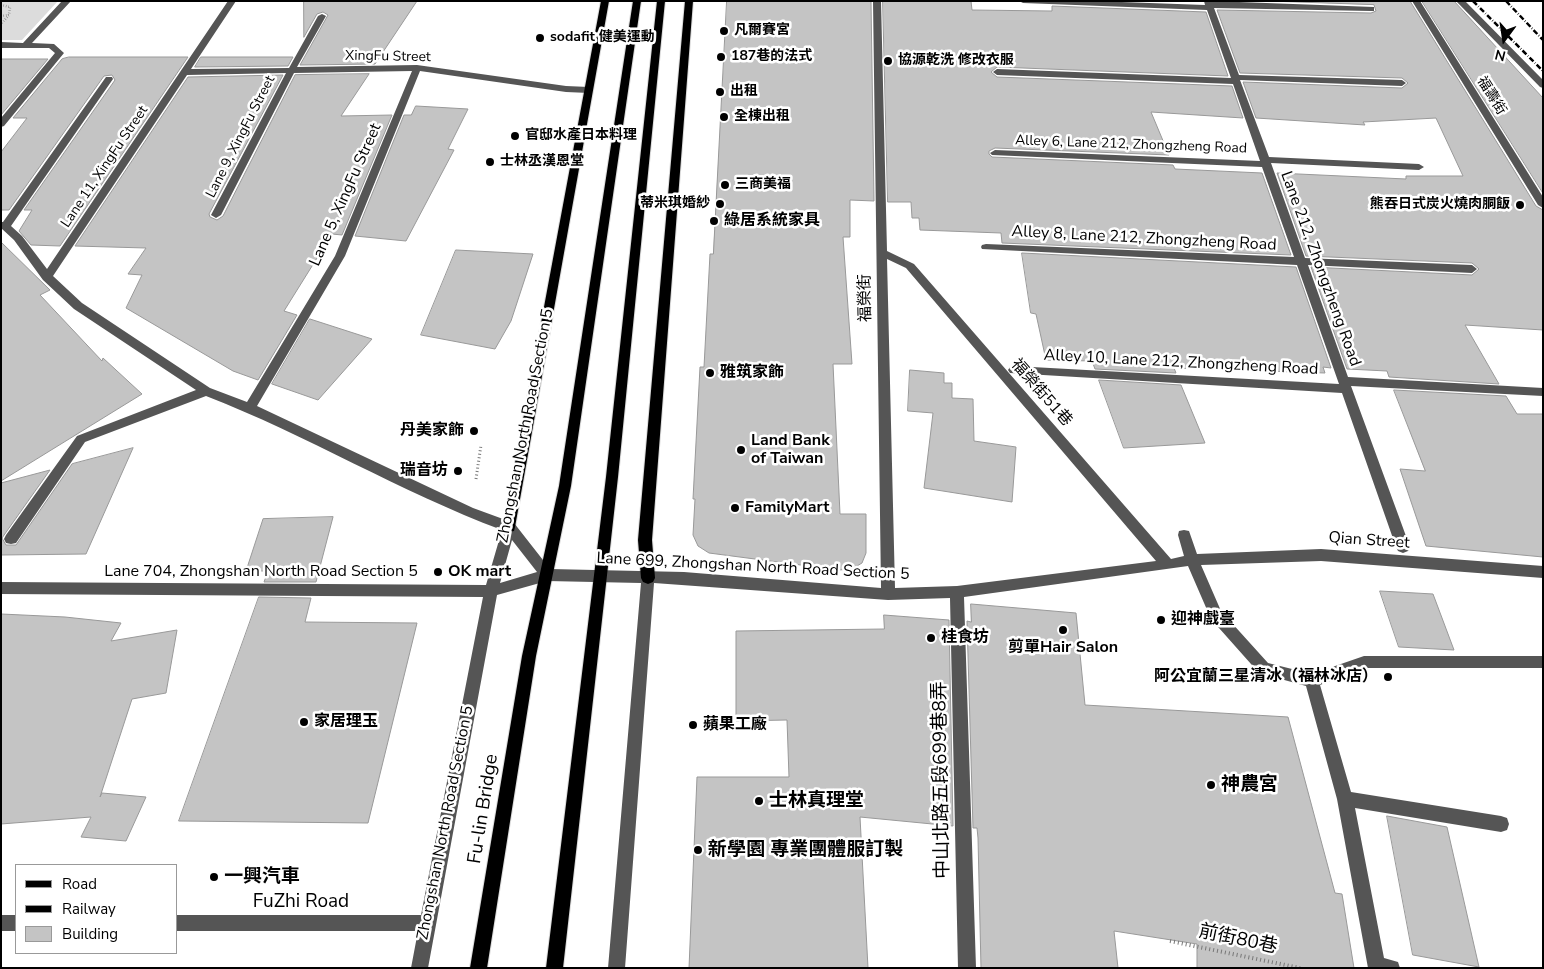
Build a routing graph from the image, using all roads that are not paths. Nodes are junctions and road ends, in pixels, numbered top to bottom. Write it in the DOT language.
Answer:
graph roads {
  1 [pos="67,1"];
  2 [pos="232,1"];
  3 [pos="605,1"];
  4 [pos="637,1"];
  5 [pos="661,1"];
  6 [pos="689,1"];
  7 [pos="877,1"];
  8 [pos="1023,1"];
  9 [pos="1416,1"];
  10 [pos="1460,1"];
  11 [pos="1209,5"];
  12 [pos="1371,10"];
  13 [pos="322,16"];
  14 [pos="1,45"];
  15 [pos="26,45"];
  16 [pos="417,68"];
  17 [pos="290,71"];
  18 [pos="185,72"];
  19 [pos="997,72"];
  20 [pos="109,79"];
  21 [pos="1236,79"];
  22 [pos="1402,83"];
  23 [pos="1543,85"];
  24 [pos="589,90"];
  25 [pos="1,124"];
  26 [pos="995,153"];
  27 [pos="1265,162"];
  28 [pos="1419,167"];
  29 [pos="1543,205"];
  30 [pos="216,215"];
  31 [pos="4,226"];
  32 [pos="986,247"];
  33 [pos="882,253"];
  34 [pos="1300,261"];
  35 [pos="1472,268"];
  36 [pos="47,277"];
  37 [pos="1014,370"];
  38 [pos="1345,385"];
  39 [pos="206,391"];
  40 [pos="1543,392"];
  41 [pos="250,408"];
  42 [pos="509,527"];
  43 [pos="1184,535"];
  44 [pos="11,539"];
  45 [pos="1402,547"];
  46 [pos="1192,560"];
  47 [pos="1168,565"];
  48 [pos="1543,572"];
  49 [pos="547,574"];
  50 [pos="599,575"];
  51 [pos="648,578"];
  52 [pos="1,588"];
  53 [pos="491,591"];
  54 [pos="958,592"];
  55 [pos="888,594"];
  56 [pos="1543,662"];
  57 [pos="1312,681"];
  58 [pos="1345,799"];
  59 [pos="1501,824"];
  60 [pos="1,922"];
  61 [pos="15,923"];
  62 [pos="178,923"];
  63 [pos="426,923"];
  64 [pos="1382,967"];
  65 [pos="419,968"];
  66 [pos="478,968"];
  67 [pos="554,968"];
  68 [pos="616,968"];
  69 [pos="967,968"];
  1 -- 15 [label="street"];
  2 -- 18 [label="street, Lane 11, XingFu Street"];
  3 -- 24 [label="main road, Zhongshan North Road Section 5"];
  4 -- 49 [label="main road"];
  5 -- 50 [label="main road"];
  6 -- 51 [label="main road"];
  7 -- 33 [label="street, 福榮街"];
  8 -- 11 [label="street"];
  9 -- 29 [label="street, 福壽街"];
  10 -- 23 [label="street"];
  11 -- 12 [label="street"];
  11 -- 21 [label="street, Lane 212, Zhongzheng Road"];
  13 -- 17 [label="street, Lane 9, XingFu Street"];
  14 -- 15 [label="street"];
  15 -- 25 [label="street"];
  16 -- 17 [label="street, XingFu Street"];
  16 -- 24 [label="street, XingFu Street"];
  16 -- 41 [label="street, Lane 5, XingFu Street"];
  17 -- 18 [label="street, XingFu Street"];
  17 -- 30 [label="street, Lane 9, XingFu Street"];
  18 -- 36 [label="street, Lane 11, XingFu Street"];
  19 -- 21 [label="street"];
  20 -- 31 [label="street"];
  21 -- 22 [label="street"];
  21 -- 27 [label="street, Lane 212, Zhongzheng Road"];
  24 -- 42 [label="main road, Zhongshan North Road Section 5"];
  26 -- 27 [label="street, Alley 6, Lane 212, Zhongzheng Road"];
  27 -- 28 [label="street, Alley 6, Lane 212, Zhongzheng Road"];
  27 -- 34 [label="street, Lane 212, Zhongzheng Road"];
  31 -- 36 [label="street"];
  32 -- 34 [label="street, Alley 8, Lane 212, Zhongzheng Road"];
  33 -- 47 [label="street, 福榮街51巷"];
  33 -- 55 [label="street, 福榮街"];
  34 -- 35 [label="street, Alley 8, Lane 212, Zhongzheng Road"];
  34 -- 38 [label="street, Lane 212, Zhongzheng Road"];
  36 -- 39 [label="street"];
  37 -- 38 [label="street, Alley 10, Lane 212, Zhongzheng Road"];
  38 -- 40 [label="street, Alley 10, Lane 212, Zhongzheng Road"];
  38 -- 45 [label="street, Lane 212, Zhongzheng Road"];
  39 -- 41 [label="street"];
  39 -- 44 [label="street"];
  41 -- 42 [label="street"];
  42 -- 49 [label="street"];
  42 -- 53 [label="street, Zhongshan North Road Section 5"];
  43 -- 46 [label="street"];
  46 -- 47 [label="street, Qian Street"];
  46 -- 48 [label="street, Qian Street"];
  46 -- 57 [label="street"];
  47 -- 54 [label="street, Qian Street"];
  49 -- 50 [label="street, Lane 699, Zhongshan North Road Section 5"];
  49 -- 53 [label="street, Lane 704, Zhongshan North Road Section 5"];
  49 -- 66 [label="main road, Fu-lin Bridge"];
  50 -- 51 [label="street, Lane 699, Zhongshan North Road Section 5"];
  50 -- 67 [label="main road"];
  51 -- 55 [label="street, Lane 699, Zhongshan North Road Section 5"];
  51 -- 68 [label="street"];
  52 -- 53 [label="street, Lane 704, Zhongshan North Road Section 5"];
  53 -- 63 [label="street, Zhongshan North Road Section 5"];
  54 -- 55 [label="street, Lane 699, Zhongshan North Road Section 5"];
  54 -- 69 [label="street, 中山北路五段699巷8弄"];
  56 -- 57 [label="street"];
  57 -- 58 [label="street"];
  58 -- 59 [label="street"];
  58 -- 64 [label="street"];
  60 -- 61 [label="street"];
  62 -- 63 [label="street, FuZhi Road"];
  63 -- 65 [label="street, Zhongshan North Road Section 5"];
}
